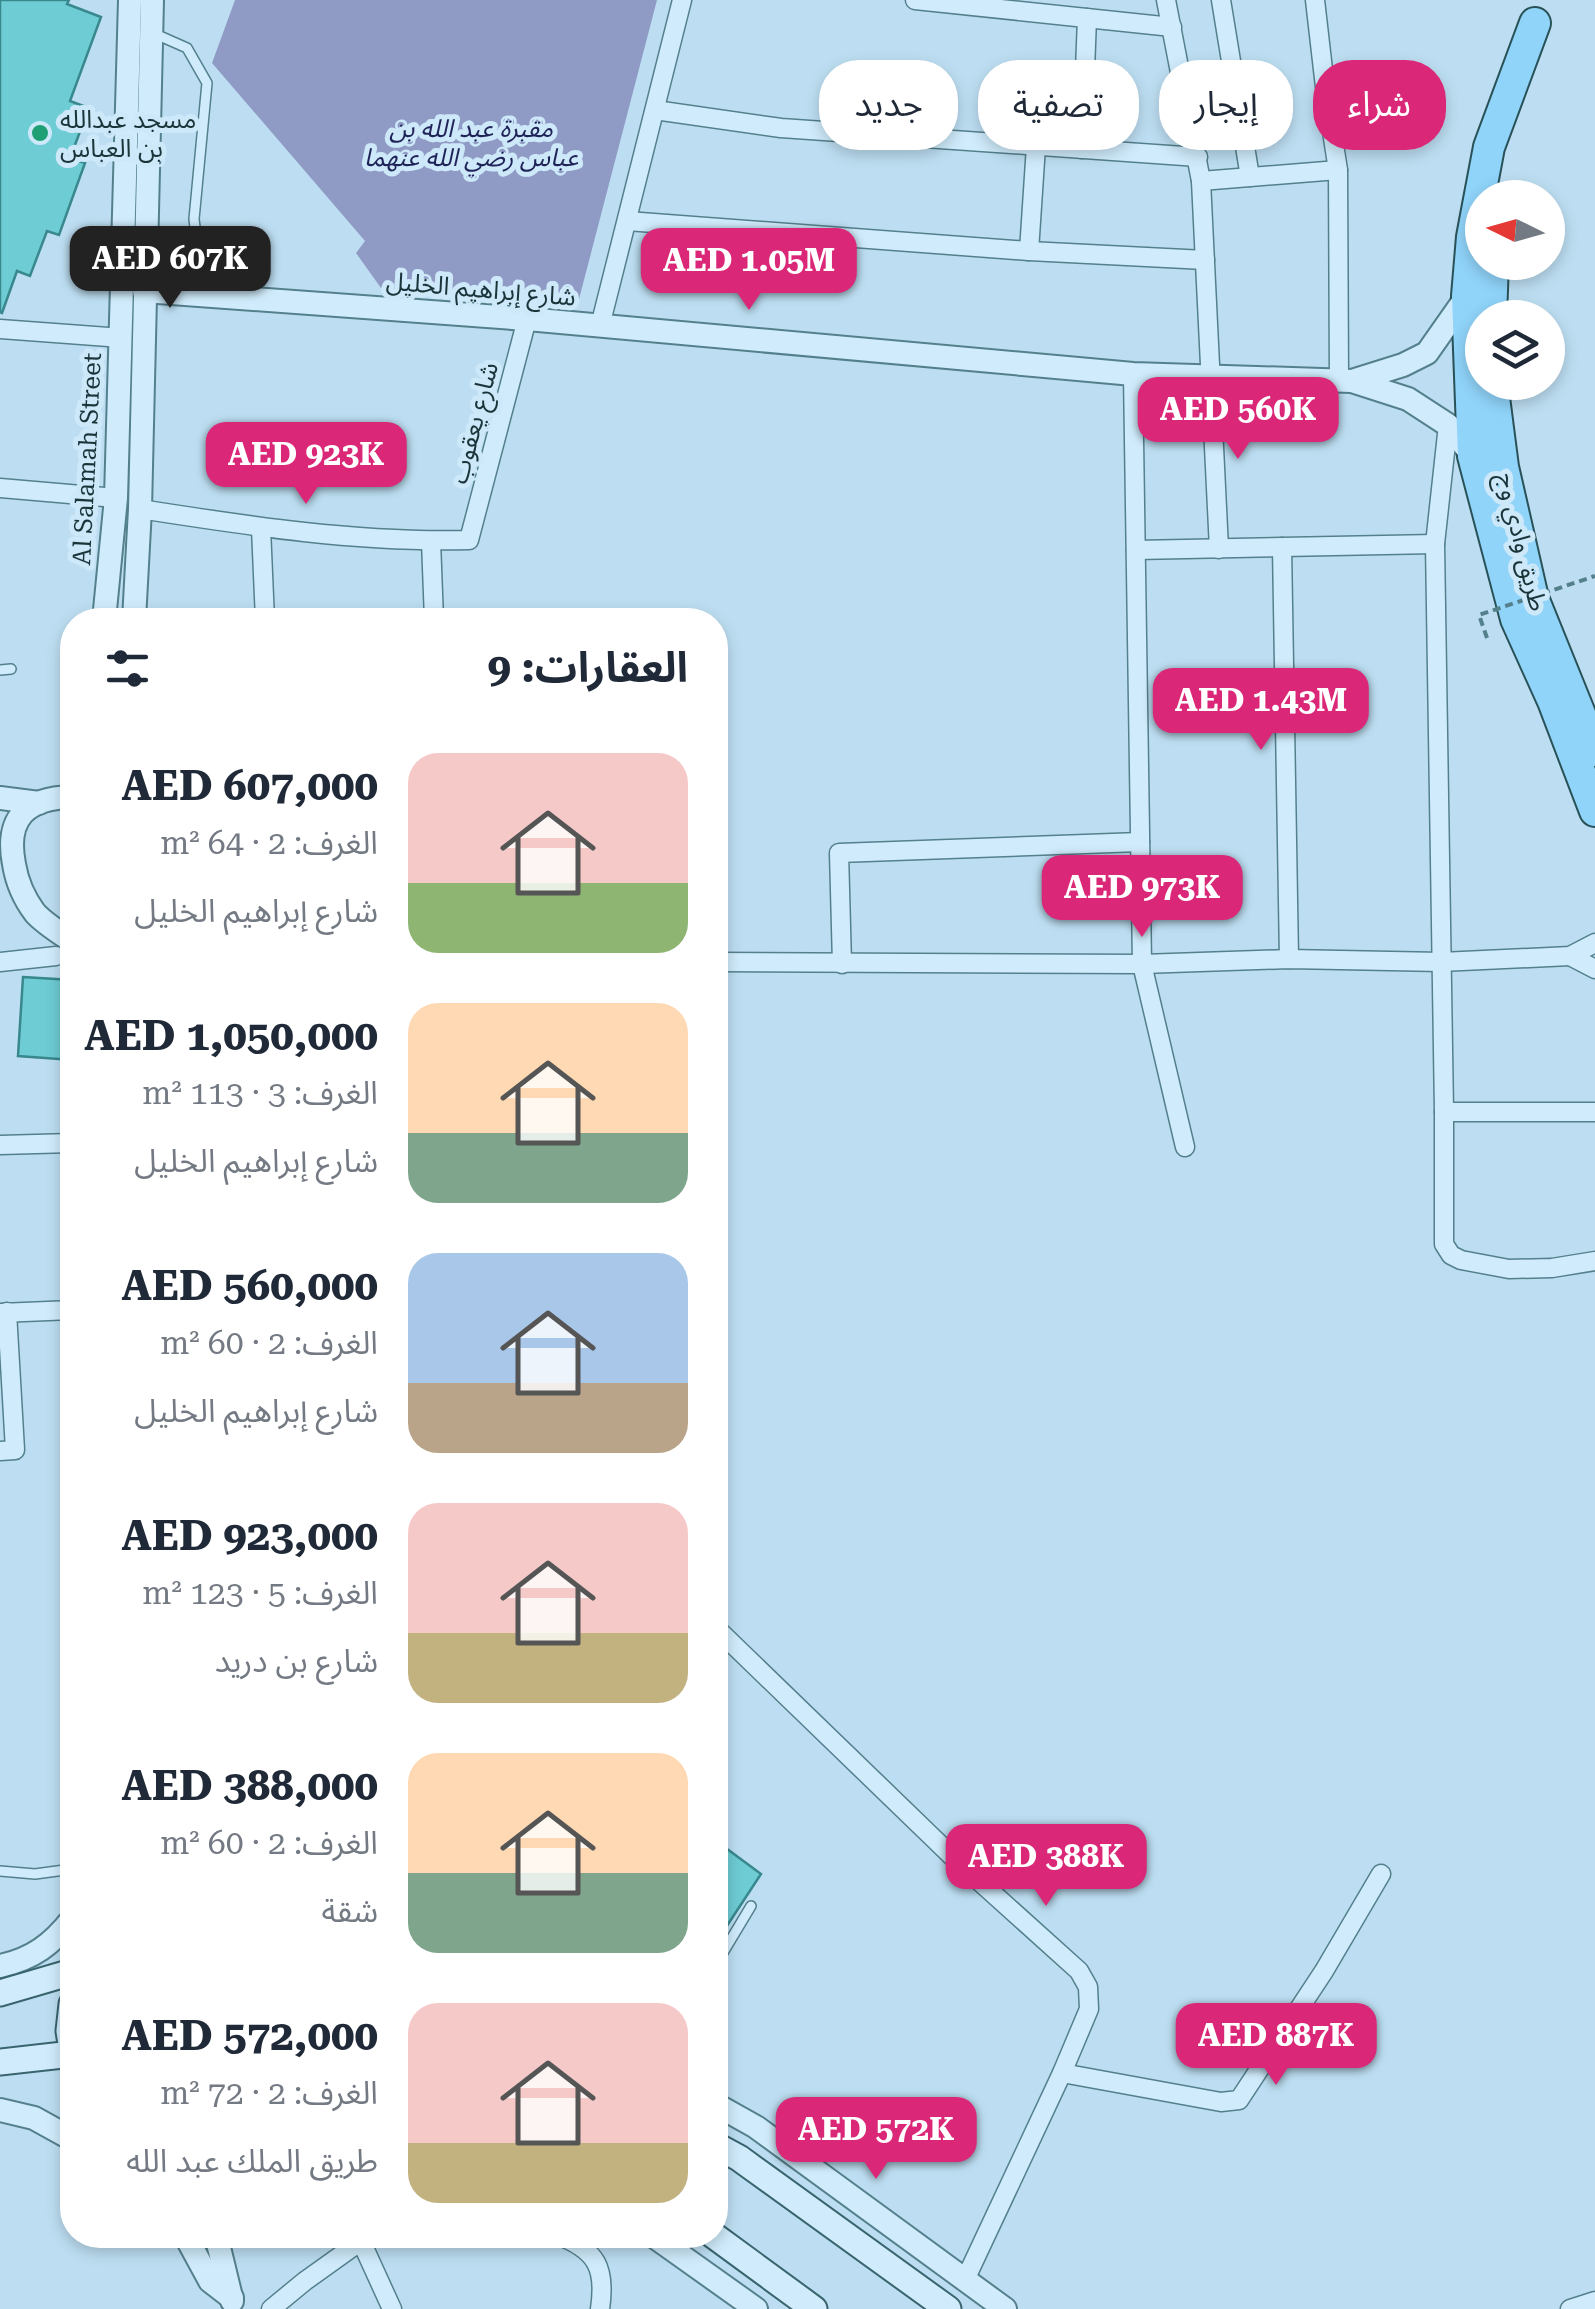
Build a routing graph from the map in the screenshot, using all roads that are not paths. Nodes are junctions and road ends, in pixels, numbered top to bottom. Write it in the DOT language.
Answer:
graph roads {
  1 [pos="130,0"];
  2 [pos="152,0"];
  3 [pos="682,0"];
  4 [pos="914,0"];
  5 [pos="1166,0"];
  6 [pos="1223,0"];
  7 [pos="1315,0"];
  8 [pos="1539,12"];
  9 [pos="1087,18"];
  10 [pos="1172,27"];
  11 [pos="150,32"];
  12 [pos="1085,60"];
  13 [pos="654,110"];
  14 [pos="978,142"];
  15 [pos="1036,150"];
  16 [pos="1082,150"];
  17 [pos="1198,157"];
  18 [pos="1338,170"];
  19 [pos="1250,177"];
  20 [pos="1501,180"];
  21 [pos="1201,181"];
  22 [pos="627,221"];
  23 [pos="1030,251"];
  24 [pos="1205,260"];
  25 [pos="144,290"];
  26 [pos="203,295"];
  27 [pos="1467,296"];
  28 [pos="526,319"];
  29 [pos="600,326"];
  30 [pos="0,329"];
  31 [pos="122,338"];
  32 [pos="1133,374"];
  33 [pos="1210,377"];
  34 [pos="1346,381"];
  35 [pos="1494,400"];
  36 [pos="1448,426"];
  37 [pos="1473,456"];
  38 [pos="0,488"];
  39 [pos="116,498"];
  40 [pos="140,509"];
  41 [pos="261,528"];
  42 [pos="431,541"];
  43 [pos="1435,544"];
  44 [pos="1282,548"];
  45 [pos="1218,549"];
  46 [pos="1136,550"];
  47 [pos="105,608"];
  48 [pos="135,608"];
  49 [pos="264,608"];
  50 [pos="434,608"];
  51 [pos="1595,751"];
  52 [pos="60,797"];
  53 [pos="0,798"];
  54 [pos="38,802"];
  55 [pos="1595,811"];
  56 [pos="1140,842"];
  57 [pos="0,862"];
  58 [pos="18,886"];
  59 [pos="60,943"];
  60 [pos="1595,943"];
  61 [pos="60,949"];
  62 [pos="1570,956"];
  63 [pos="1289,958"];
  64 [pos="0,962"];
  65 [pos="728,962"];
  66 [pos="1441,962"];
  67 [pos="842,964"];
  68 [pos="1142,964"];
  69 [pos="1595,970"];
  70 [pos="1444,1112"];
  71 [pos="1595,1112"];
  72 [pos="60,1143"];
  73 [pos="0,1145"];
  74 [pos="1185,1146"];
  75 [pos="1595,1261"];
  76 [pos="60,1310"];
  77 [pos="4,1312"];
  78 [pos="0,1451"];
  79 [pos="728,1639"];
  80 [pos="0,1871"];
  81 [pos="60,1871"];
  82 [pos="1381,1874"];
  83 [pos="751,1906"];
  84 [pos="60,1934"];
  85 [pos="728,1944"];
  86 [pos="0,1966"];
  87 [pos="60,1975"];
  88 [pos="0,1992"];
  89 [pos="60,2054"];
  90 [pos="1,2062"];
  91 [pos="1062,2073"];
  92 [pos="0,2110"];
  93 [pos="728,2112"];
  94 [pos="60,2132"];
  95 [pos="728,2152"];
  96 [pos="728,2246"];
  97 [pos="193,2248"];
  98 [pos="219,2248"];
  99 [pos="350,2248"];
  100 [pos="367,2248"];
  101 [pos="581,2248"];
  102 [pos="670,2248"];
  103 [pos="964,2280"];
  104 [pos="1595,2301"];
  105 [pos="233,2304"];
  106 [pos="271,2309"];
  107 [pos="392,2309"];
  108 [pos="600,2309"];
  109 [pos="756,2309"];
  110 [pos="814,2309"];
  111 [pos="948,2309"];
  112 [pos="1005,2309"];
  113 [pos="1570,2309"];
  1 -- 31 [label="street, Al Salamah Street"];
  2 -- 11 [label="street, Al Salamah Street"];
  3 -- 13 [label="street"];
  4 -- 9 [label="street"];
  5 -- 10 [label="street"];
  6 -- 19 [label="street"];
  7 -- 18 [label="street"];
  8 -- 20 [label="main road"];
  8 -- 27 [label="main road"];
  9 -- 10 [label="street"];
  9 -- 12 [label="street"];
  10 -- 17 [label="street"];
  11 -- 25 [label="street, Al Salamah Street"];
  11 -- 26 [label="lane"];
  13 -- 14 [label="street"];
  13 -- 22 [label="street"];
  15 -- 23 [label="street"];
  16 -- 17 [label="street"];
  17 -- 21 [label="street"];
  18 -- 19 [label="street"];
  18 -- 34 [label="street"];
  19 -- 21 [label="street"];
  21 -- 24 [label="street"];
  22 -- 23 [label="street"];
  22 -- 29 [label="street"];
  23 -- 24 [label="street"];
  24 -- 33 [label="street"];
  25 -- 26 [label="street, شارع إبراهيم الخليل"];
  25 -- 40 [label="street, Al Salamah Street"];
  26 -- 28 [label="street, شارع إبراهيم الخليل"];
  27 -- 34 [label="street"];
  27 -- 37 [label="main road"];
  28 -- 29 [label="street, شارع إبراهيم الخليل"];
  28 -- 42 [label="street, شارع يعقوب"];
  29 -- 32 [label="street, شارع إبراهيم الخليل"];
  30 -- 31 [label="street"];
  31 -- 39 [label="street, Al Salamah Street"];
  32 -- 33 [label="street, شارع إبراهيم الخليل"];
  32 -- 46 [label="street"];
  33 -- 34 [label="street, شارع إبراهيم الخليل"];
  33 -- 45 [label="street"];
  34 -- 36 [label="street"];
  35 -- 51 [label="main road, طريق وادي وج"];
  36 -- 37 [label="street"];
  36 -- 43 [label="street"];
  37 -- 55 [label="main road"];
  38 -- 39 [label="street"];
  39 -- 47 [label="street, Al Salamah Street"];
  40 -- 41 [label="street"];
  40 -- 48 [label="street, Al Salamah Street"];
  41 -- 42 [label="street"];
  41 -- 49 [label="street"];
  42 -- 50 [label="street"];
  43 -- 44 [label="street"];
  43 -- 66 [label="street"];
  44 -- 45 [label="street"];
  44 -- 63 [label="street"];
  45 -- 46 [label="street"];
  46 -- 56 [label="street"];
  52 -- 54 [label="street"];
  53 -- 54 [label="street"];
  54 -- 58 [label="street"];
  56 -- 67 [label="street"];
  56 -- 68 [label="street"];
  57 -- 58 [label="street"];
  58 -- 59 [label="street"];
  60 -- 62 [label="street"];
  61 -- 64 [label="street"];
  62 -- 66 [label="street"];
  62 -- 69 [label="street"];
  63 -- 66 [label="street"];
  63 -- 68 [label="street"];
  65 -- 67 [label="street"];
  66 -- 70 [label="street"];
  67 -- 68 [label="street"];
  68 -- 74 [label="street"];
  70 -- 71 [label="street"];
  70 -- 75 [label="street"];
  72 -- 73 [label="street"];
  76 -- 77 [label="street"];
  77 -- 78 [label="street"];
  79 -- 91 [label="street"];
  80 -- 81 [label="lane"];
  82 -- 91 [label="street"];
  83 -- 85 [label="lane"];
  84 -- 86 [label="street"];
  87 -- 88 [label="main road"];
  89 -- 90 [label="main road"];
  91 -- 103 [label="street"];
  92 -- 94 [label="street"];
  93 -- 103 [label="street"];
  95 -- 111 [label="main road"];
  96 -- 110 [label="main road"];
  97 -- 105 [label="street"];
  98 -- 105 [label="street"];
  99 -- 106 [label="street"];
  100 -- 107 [label="street"];
  101 -- 108 [label="street"];
  102 -- 109 [label="street"];
  103 -- 112 [label="street"];
  104 -- 113 [label="street"];
}
